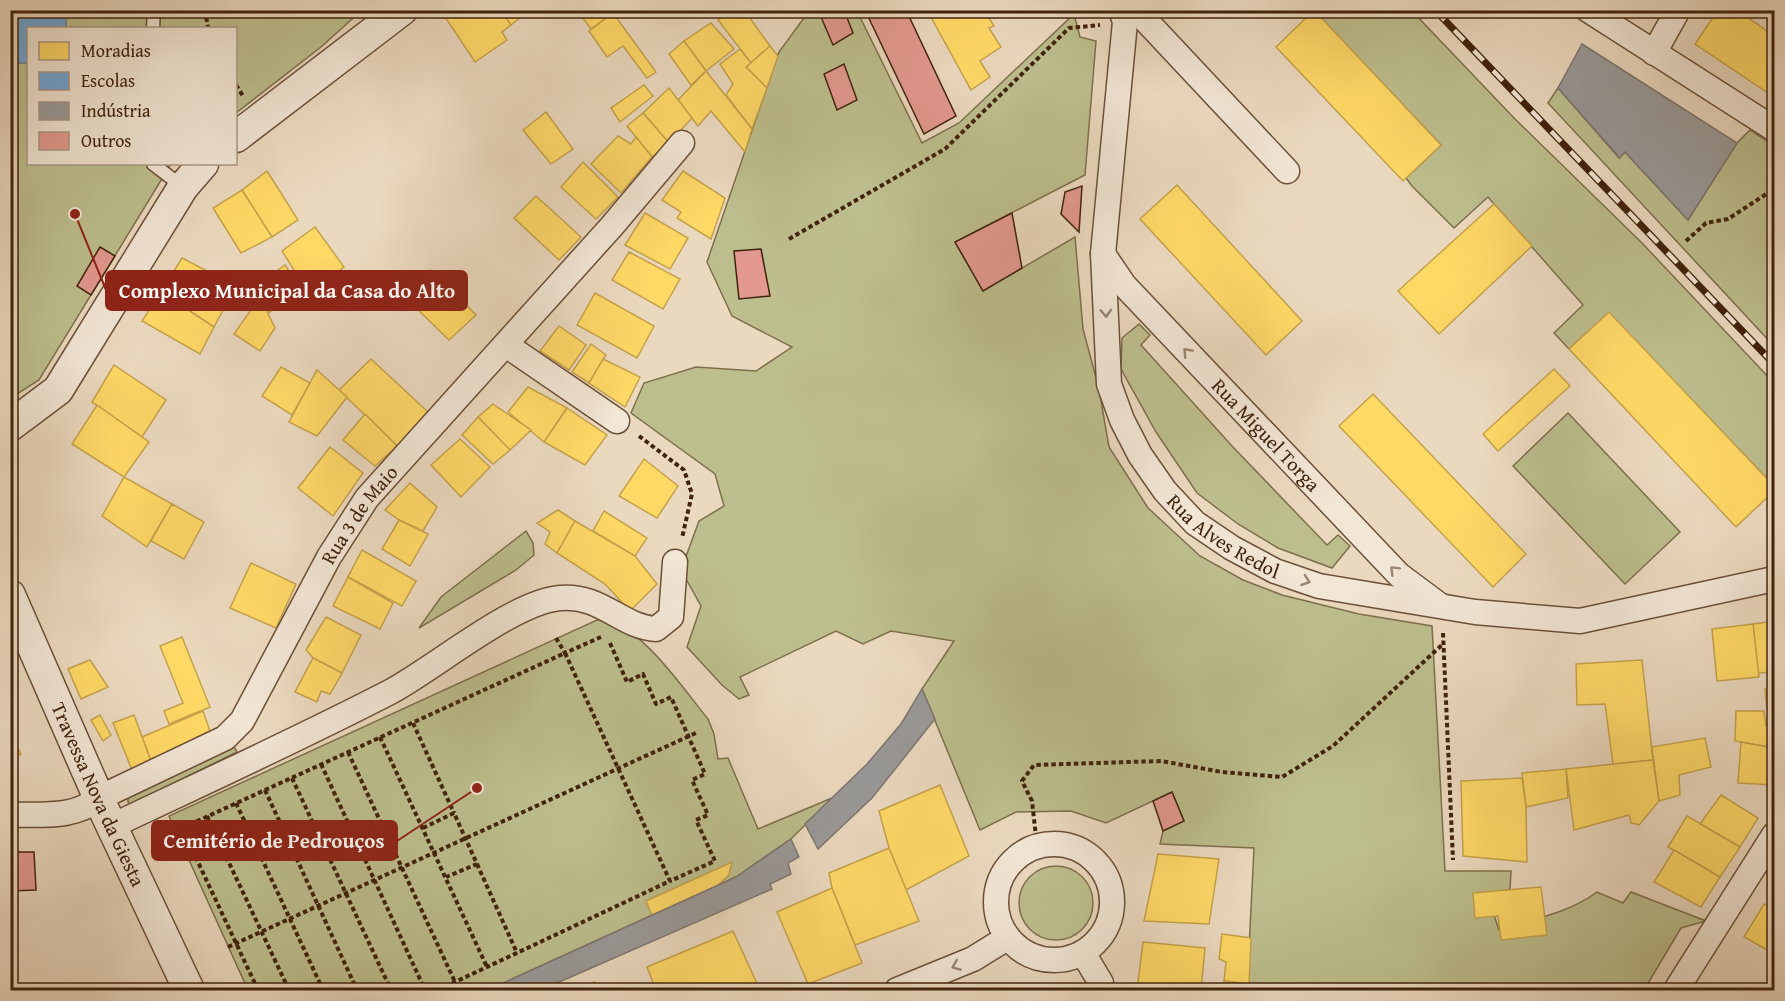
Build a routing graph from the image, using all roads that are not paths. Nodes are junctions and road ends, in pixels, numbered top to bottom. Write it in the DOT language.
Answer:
graph roads {
  1 [pos="154,10"];
  2 [pos="402,10"];
  3 [pos="1588,10"];
  4 [pos="1678,10"];
  5 [pos="1127,14"];
  6 [pos="153,27"];
  7 [pos="1654,53"];
  8 [pos="1774,129"];
  9 [pos="237,136"];
  10 [pos="682,143"];
  11 [pos="154,165"];
  12 [pos="202,165"];
  13 [pos="1287,171"];
  14 [pos="183,187"];
  15 [pos="1103,254"];
  16 [pos="506,345"];
  17 [pos="617,421"];
  18 [pos="10,426"];
  19 [pos="675,562"];
  20 [pos="1774,579"];
  21 [pos="10,595"];
  22 [pos="1440,605"];
  23 [pos="99,798"];
  24 [pos="10,814"];
  25 [pos="112,826"];
  26 [pos="1774,836"];
  27 [pos="1007,938"];
  28 [pos="1083,952"];
  29 [pos="189,990"];
  30 [pos="897,990"];
  31 [pos="1100,990"];
  32 [pos="1676,990"];
  1 -- 6 [label="lane"];
  2 -- 9 [label="street"];
  3 -- 7 [label="street"];
  4 -- 7 [label="street"];
  5 -- 13 [label="street"];
  5 -- 15 [label="street, Rua Alves Redol"];
  7 -- 8 [label="street"];
  10 -- 16 [label="street, Rua 3 de Maio"];
  11 -- 14 [label="lane"];
  12 -- 14 [label="street"];
  14 -- 18 [label="street"];
  22 -- 15 [label="street, Rua Miguel Torga, one-way"];
  15 -- 22 [label="street, Rua Alves Redol, one-way"];
  16 -- 17 [label="street"];
  16 -- 23 [label="street, Rua 3 de Maio"];
  19 -- 25 [label="street"];
  20 -- 22 [label="street, Rua Alves Redol"];
  21 -- 23 [label="street, Travessa Nova da Giesta"];
  23 -- 24 [label="street, Rua 3 de Maio"];
  23 -- 25 [label="street, Travessa Nova da Giesta"];
  25 -- 29 [label="street, Travessa Nova da Giesta"];
  26 -- 32 [label="street"];
  27 -- 28 [label="street"];
  27 -- 28 [label="street"];
  27 -- 30 [label="street, one-way"];
  28 -- 31 [label="street"];
}
